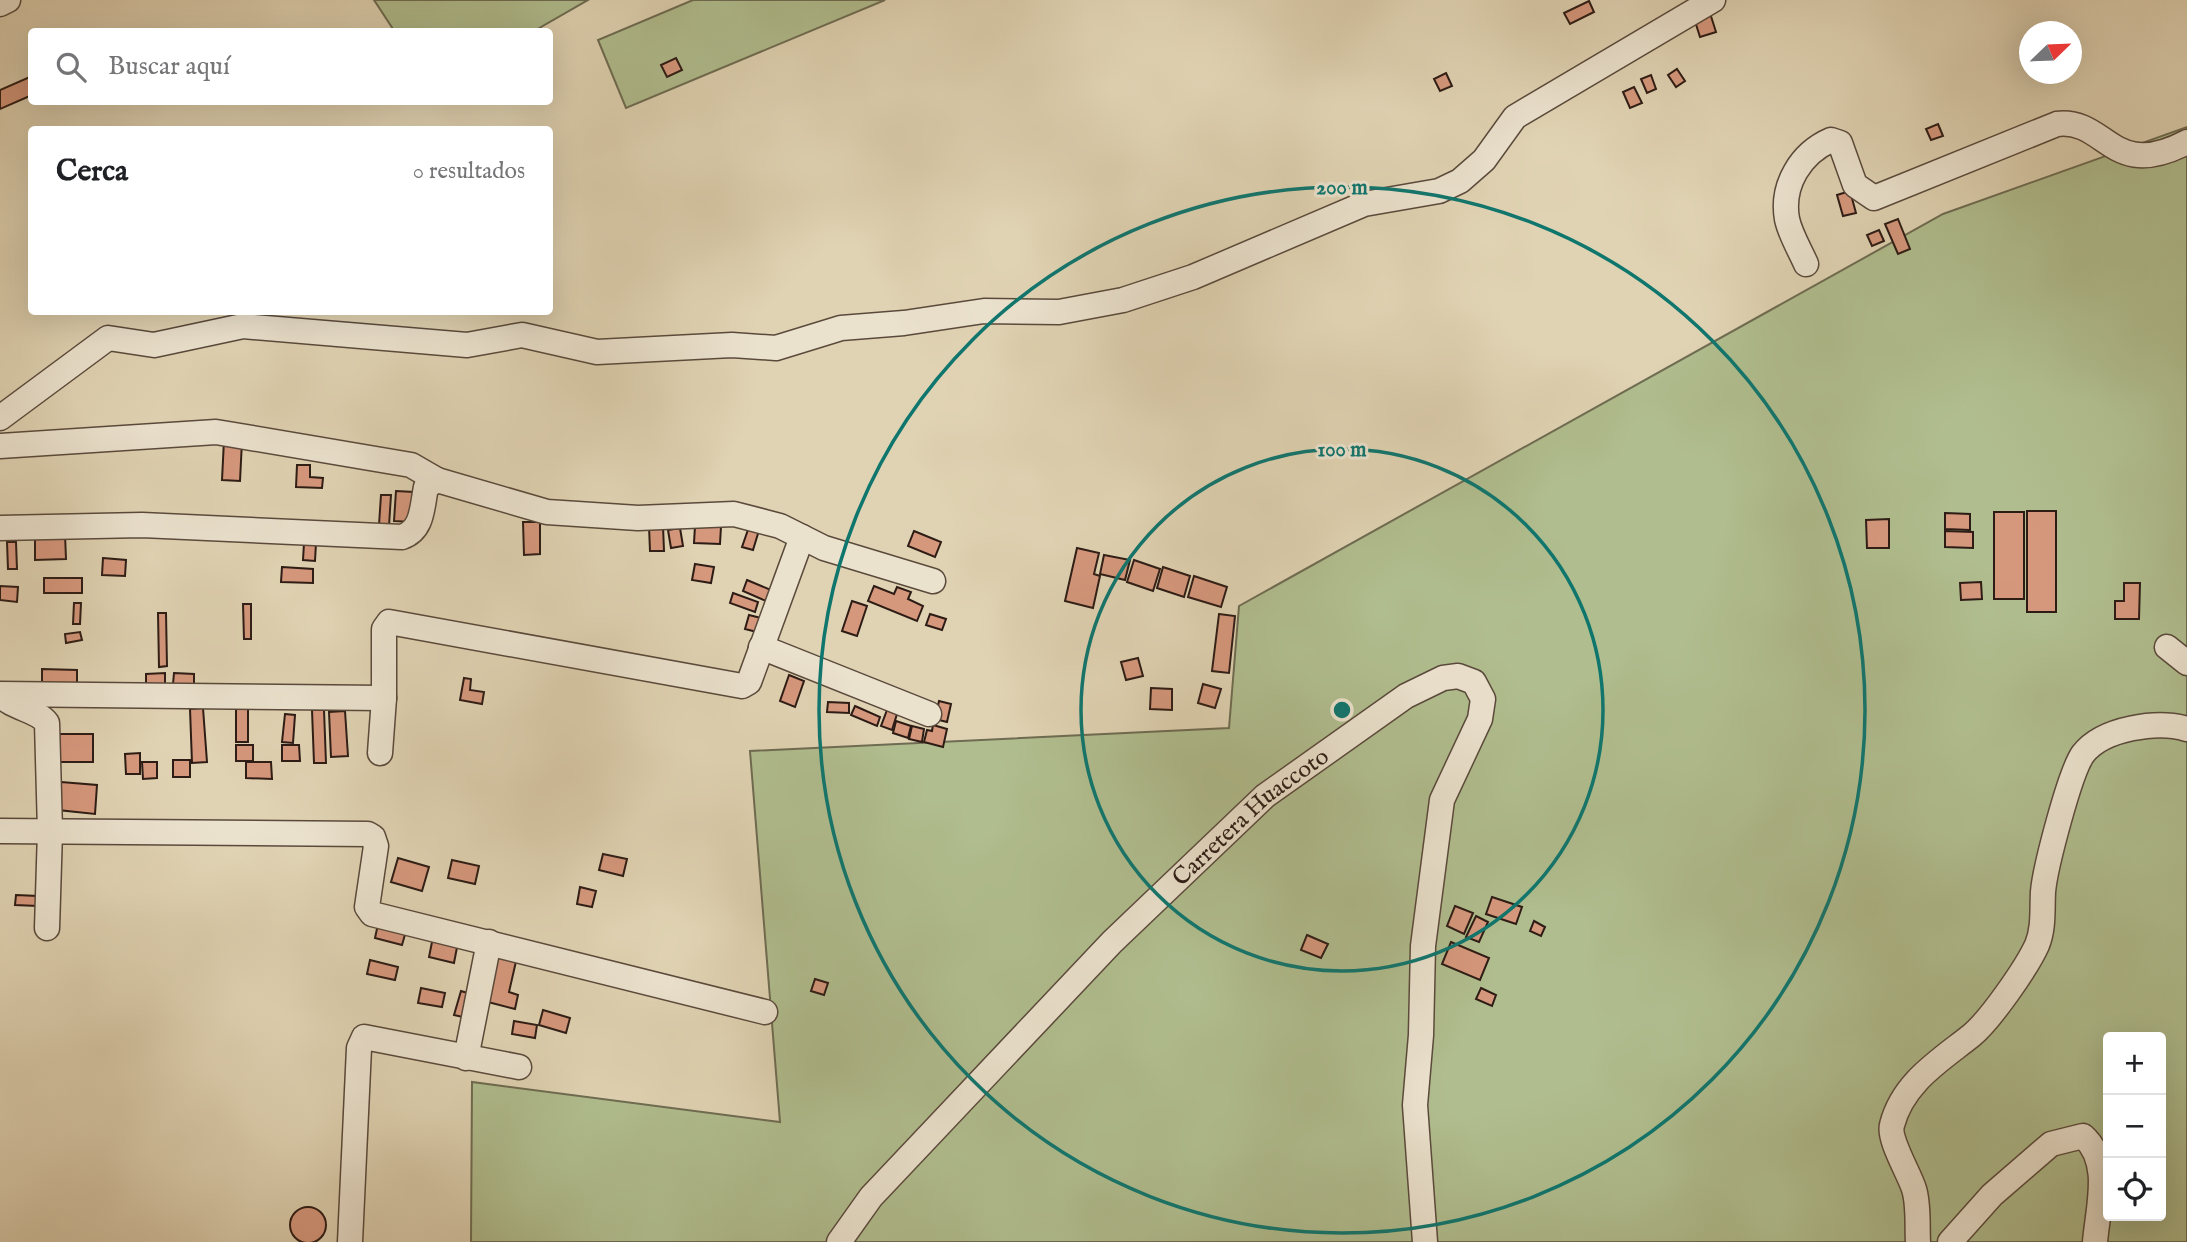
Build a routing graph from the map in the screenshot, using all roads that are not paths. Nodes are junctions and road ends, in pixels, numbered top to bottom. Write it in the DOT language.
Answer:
graph roads {
  1 [pos="8,0"];
  2 [pos="1713,0"];
  3 [pos="0,4"];
  4 [pos="2187,142"];
  5 [pos="1807,264"];
  6 [pos="0,418"];
  7 [pos="0,446"];
  8 [pos="437,480"];
  9 [pos="0,528"];
  10 [pos="802,537"];
  11 [pos="933,581"];
  12 [pos="2167,646"];
  13 [pos="761,647"];
  14 [pos="2187,663"];
  15 [pos="0,694"];
  16 [pos="384,698"];
  17 [pos="929,713"];
  18 [pos="2187,729"];
  19 [pos="380,752"];
  20 [pos="0,831"];
  21 [pos="50,831"];
  22 [pos="47,928"];
  23 [pos="489,942"];
  24 [pos="765,1012"];
  25 [pos="466,1058"];
  26 [pos="519,1067"];
  27 [pos="350,1242"];
  28 [pos="839,1242"];
  29 [pos="1425,1242"];
  30 [pos="1918,1242"];
  31 [pos="1950,1242"];
  32 [pos="2095,1242"];
  1 -- 3 [label="street"];
  2 -- 6 [label="street"];
  4 -- 5 [label="street"];
  7 -- 8 [label="street"];
  8 -- 9 [label="street"];
  8 -- 10 [label="street"];
  10 -- 11 [label="street"];
  10 -- 13 [label="street"];
  12 -- 14 [label="street"];
  13 -- 16 [label="street"];
  13 -- 17 [label="street"];
  15 -- 16 [label="street"];
  15 -- 21 [label="street"];
  16 -- 19 [label="street"];
  18 -- 30 [label="street"];
  20 -- 21 [label="street"];
  21 -- 22 [label="street"];
  21 -- 23 [label="street"];
  23 -- 24 [label="street"];
  23 -- 25 [label="street"];
  25 -- 26 [label="street"];
  25 -- 27 [label="street"];
  28 -- 29 [label="street, Carretera Huaccoto"];
  31 -- 32 [label="street"];
}
